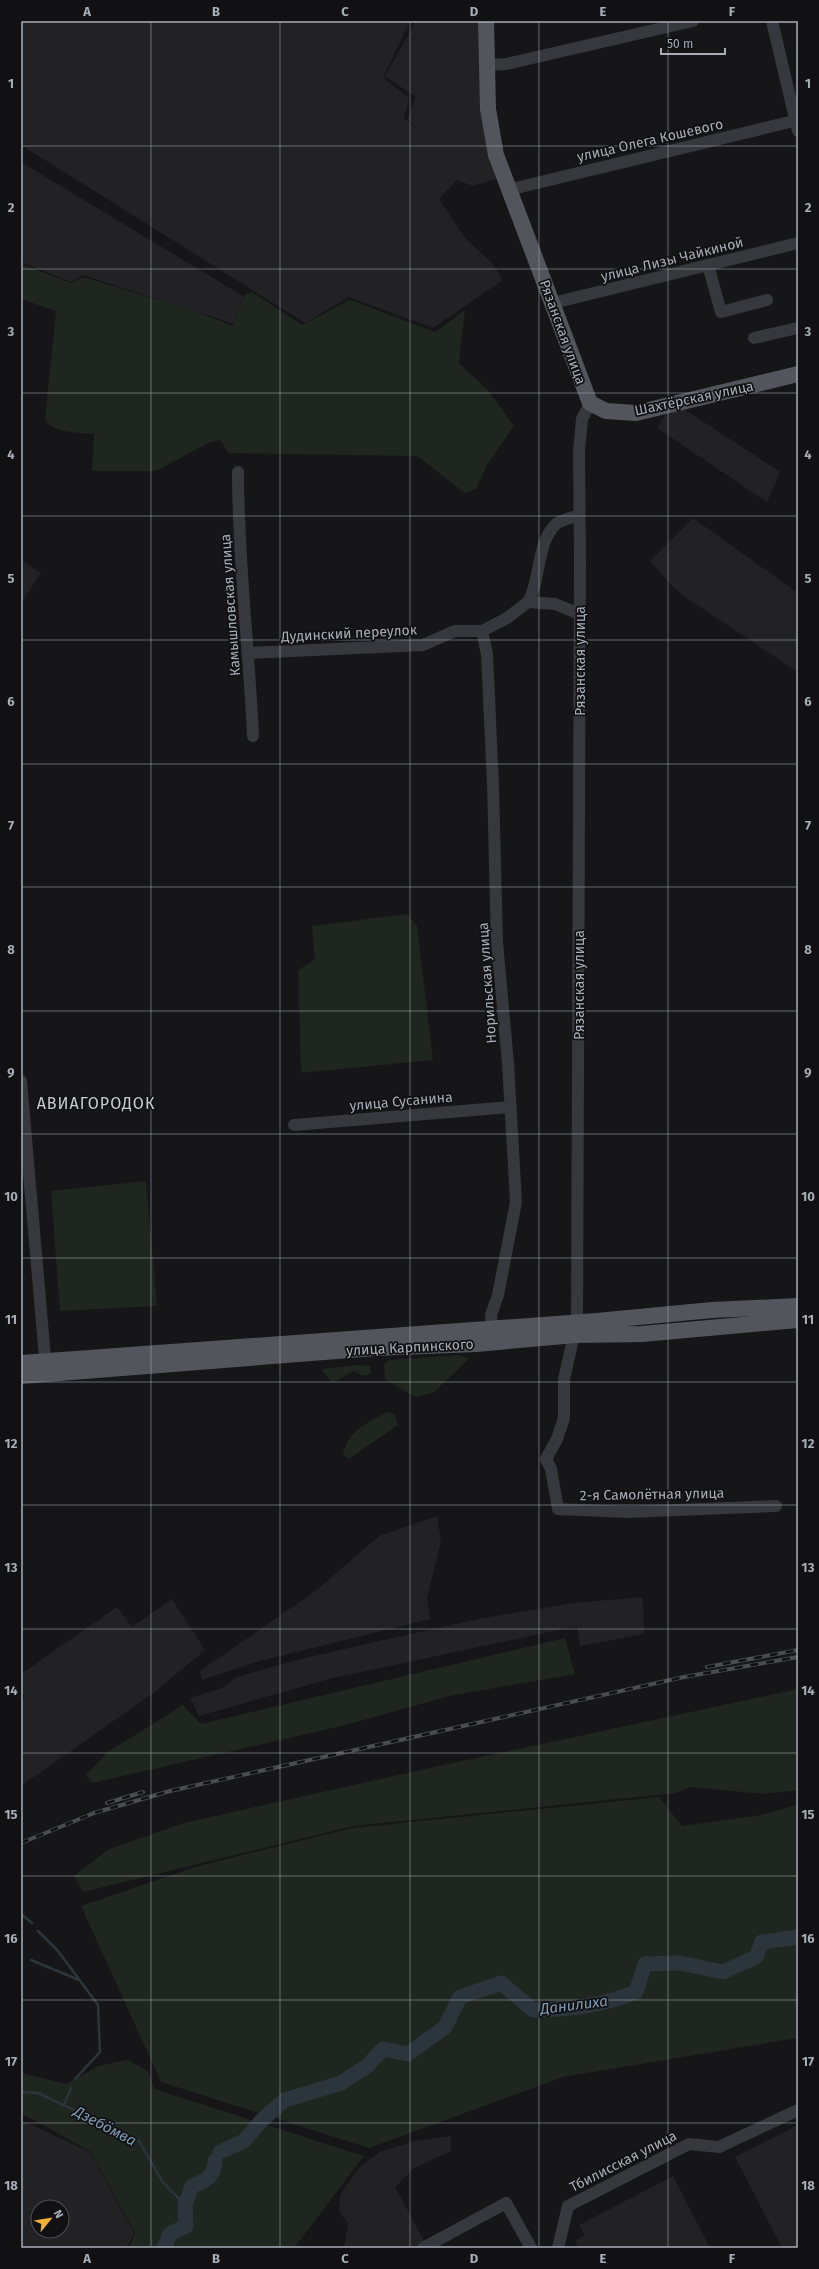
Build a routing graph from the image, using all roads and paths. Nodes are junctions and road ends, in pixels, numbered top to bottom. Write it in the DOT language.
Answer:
graph roads {
  1 [pos="486,21"];
  2 [pos="693,21"];
  3 [pos="772,21"];
  4 [pos="489,65"];
  5 [pos="797,124"];
  6 [pos="508,190"];
  7 [pos="798,243"];
  8 [pos="708,265"];
  9 [pos="767,300"];
  10 [pos="553,303"];
  11 [pos="798,328"];
  12 [pos="754,338"];
  13 [pos="798,374"];
  14 [pos="590,403"];
  15 [pos="238,472"];
  16 [pos="579,515"];
  17 [pos="528,602"];
  18 [pos="580,614"];
  19 [pos="482,631"];
  20 [pos="249,653"];
  21 [pos="253,736"];
  22 [pos="21,1081"];
  23 [pos="510,1107"];
  24 [pos="294,1125"];
  25 [pos="798,1306"];
  26 [pos="722,1310"];
  27 [pos="798,1320"];
  28 [pos="725,1326"];
  29 [pos="576,1328"];
  30 [pos="492,1329"];
  31 [pos="299,1349"];
  32 [pos="21,1362"];
  33 [pos="46,1368"];
  34 [pos="21,1376"];
  35 [pos="546,1458"];
  36 [pos="776,1506"];
  37 [pos="798,2110"];
  38 [pos="423,2248"];
  39 [pos="532,2248"];
  40 [pos="558,2248"];
  1 -- 4 [label="main road, Рязанская улица"];
  2 -- 4 [label="street"];
  3 -- 5 [label="street"];
  4 -- 6 [label="main road, Рязанская улица"];
  5 -- 6 [label="street, улица Олега Кошевого"];
  6 -- 10 [label="main road, Рязанская улица"];
  7 -- 8 [label="street, улица Лизы Чайкиной"];
  8 -- 9 [label="street"];
  8 -- 10 [label="street, улица Лизы Чайкиной"];
  10 -- 14 [label="main road, Рязанская улица"];
  11 -- 12 [label="street"];
  13 -- 14 [label="main road, Шахтёрская улица"];
  14 -- 16 [label="street, Рязанская улица"];
  15 -- 20 [label="street, Камышловская улица"];
  16 -- 17 [label="street"];
  16 -- 18 [label="street, Рязанская улица"];
  17 -- 18 [label="street"];
  17 -- 19 [label="street, Дудинский переулок"];
  18 -- 29 [label="street, Рязанская улица"];
  19 -- 20 [label="street, Дудинский переулок"];
  19 -- 23 [label="street, Норильская улица"];
  20 -- 21 [label="street, Камышловская улица"];
  22 -- 33 [label="street"];
  23 -- 24 [label="street, улица Сусанина"];
  23 -- 30 [label="street, Норильская улица"];
  25 -- 26 [label="main road, улица Карпинского"];
  26 -- 28 [label="main road"];
  26 -- 29 [label="main road, улица Карпинского"];
  27 -- 28 [label="main road, улица Карпинского"];
  28 -- 29 [label="main road, улица Карпинского"];
  29 -- 30 [label="main road, улица Карпинского"];
  29 -- 31 [label="main road, улица Карпинского"];
  29 -- 35 [label="street, Рязанская улица"];
  30 -- 31 [label="main road, улица Карпинского"];
  31 -- 33 [label="main road, улица Карпинского"];
  32 -- 33 [label="main road, улица Карпинского"];
  33 -- 34 [label="main road, улица Карпинского"];
  35 -- 36 [label="street, 2-я Самолётная улица"];
  37 -- 40 [label="street, Тбилисская улица"];
  38 -- 39 [label="street"];
}
